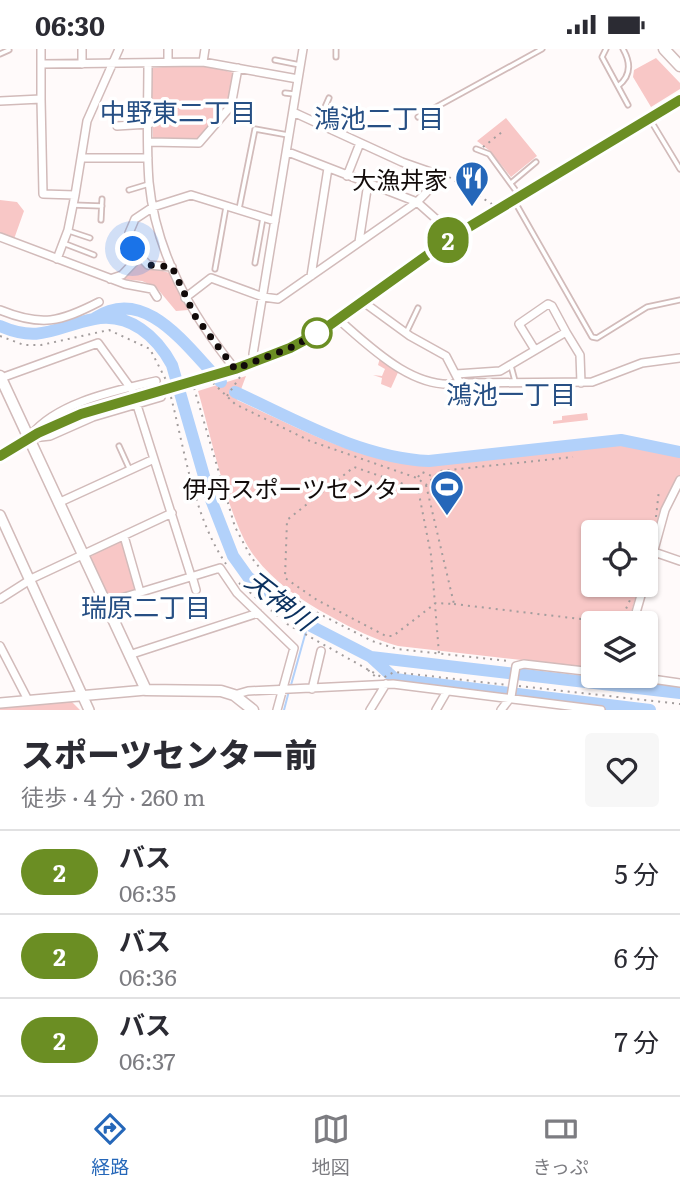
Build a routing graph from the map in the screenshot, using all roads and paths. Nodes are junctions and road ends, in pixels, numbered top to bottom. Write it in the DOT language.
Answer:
graph roads {
  1 [pos="41,49"];
  2 [pos="82,49"];
  3 [pos="119,49"];
  4 [pos="168,49"];
  5 [pos="205,49"];
  6 [pos="303,49"];
  7 [pos="336,49"];
  8 [pos="542,49"];
  9 [pos="606,49"];
  10 [pos="624,49"];
  11 [pos="664,49"];
  12 [pos="9,50"];
  13 [pos="0,54"];
  14 [pos="336,57"];
  15 [pos="275,60"];
  16 [pos="168,62"];
  17 [pos="203,62"];
  18 [pos="113,63"];
  19 [pos="41,64"];
  20 [pos="82,64"];
  21 [pos="148,64"];
  22 [pos="300,65"];
  23 [pos="680,66"];
  24 [pos="238,68"];
  25 [pos="298,79"];
  26 [pos="618,86"];
  27 [pos="285,93"];
  28 [pos="296,94"];
  29 [pos="329,98"];
  30 [pos="41,99"];
  31 [pos="680,100"];
  32 [pos="0,101"];
  33 [pos="628,105"];
  34 [pos="293,112"];
  35 [pos="418,117"];
  36 [pos="649,119"];
  37 [pos="318,123"];
  38 [pos="149,124"];
  39 [pos="117,126"];
  40 [pos="502,132"];
  41 [pos="290,135"];
  42 [pos="149,142"];
  43 [pos="360,143"];
  44 [pos="478,150"];
  45 [pos="288,152"];
  46 [pos="148,158"];
  47 [pos="81,159"];
  48 [pos="536,162"];
  49 [pos="327,168"];
  50 [pos="680,169"];
  51 [pos="347,176"];
  52 [pos="442,176"];
  53 [pos="368,183"];
  54 [pos="510,183"];
  55 [pos="149,184"];
  56 [pos="128,190"];
  57 [pos="75,195"];
  58 [pos="517,198"];
  59 [pos="102,199"];
  60 [pos="416,202"];
  61 [pos="73,205"];
  62 [pos="493,205"];
  63 [pos="102,206"];
  64 [pos="153,207"];
  65 [pos="226,208"];
  66 [pos="239,211"];
  67 [pos="263,218"];
  68 [pos="101,220"];
  69 [pos="275,221"];
  70 [pos="68,230"];
  71 [pos="454,236"];
  72 [pos="0,237"];
  73 [pos="90,238"];
  74 [pos="359,242"];
  75 [pos="63,243"];
  76 [pos="94,255"];
  77 [pos="139,257"];
  78 [pos="57,258"];
  79 [pos="255,263"];
  80 [pos="172,267"];
  81 [pos="215,269"];
  82 [pos="311,276"];
  83 [pos="110,279"];
  84 [pos="157,297"];
  85 [pos="263,297"];
  86 [pos="185,298"];
  87 [pos="680,300"];
  88 [pos="362,301"];
  89 [pos="100,302"];
  90 [pos="418,308"];
  91 [pos="0,310"];
  92 [pos="338,320"];
  93 [pos="406,333"];
  94 [pos="566,333"];
  95 [pos="0,336"];
  96 [pos="535,350"];
  97 [pos="680,358"];
  98 [pos="256,362"];
  99 [pos="511,366"];
  100 [pos="238,372"];
  101 [pos="456,374"];
  102 [pos="1,377"];
  103 [pos="213,378"];
  104 [pos="156,381"];
  105 [pos="460,383"];
  106 [pos="581,383"];
  107 [pos="516,384"];
  108 [pos="190,385"];
  109 [pos="169,387"];
  110 [pos="132,388"];
  111 [pos="227,396"];
  112 [pos="161,397"];
  113 [pos="136,403"];
  114 [pos="28,439"];
  115 [pos="119,446"];
  116 [pos="0,456"];
  117 [pos="573,457"];
  118 [pos="154,459"];
  119 [pos="130,470"];
  120 [pos="432,476"];
  121 [pos="417,478"];
  122 [pos="680,480"];
  123 [pos="426,485"];
  124 [pos="659,490"];
  125 [pos="58,503"];
  126 [pos="172,513"];
  127 [pos="0,515"];
  128 [pos="655,520"];
  129 [pos="3,530"];
  130 [pos="124,536"];
  131 [pos="658,537"];
  132 [pos="442,552"];
  133 [pos="658,553"];
  134 [pos="83,555"];
  135 [pos="431,555"];
  136 [pos="680,561"];
  137 [pos="228,567"];
  138 [pos="192,576"];
  139 [pos="29,580"];
  140 [pos="239,582"];
  141 [pos="196,590"];
  142 [pos="140,592"];
  143 [pos="632,597"];
  144 [pos="0,599"];
  145 [pos="105,603"];
  146 [pos="436,603"];
  147 [pos="454,604"];
  148 [pos="258,613"];
  149 [pos="0,646"];
  150 [pos="321,651"];
  151 [pos="129,655"];
  152 [pos="439,655"];
  153 [pos="516,666"];
  154 [pos="365,667"];
  155 [pos="581,671"];
  156 [pos="658,680"];
  157 [pos="386,681"];
  158 [pos="680,683"];
  159 [pos="512,688"];
  160 [pos="313,689"];
  161 [pos="146,690"];
  162 [pos="447,691"];
  163 [pos="282,692"];
  164 [pos="234,695"];
  165 [pos="84,697"];
  166 [pos="28,700"];
  167 [pos="542,701"];
  168 [pos="0,703"];
  169 [pos="680,704"];
  170 [pos="590,709"];
  171 [pos="89,710"];
  172 [pos="253,710"];
  173 [pos="277,710"];
  174 [pos="370,710"];
  175 [pos="436,710"];
  176 [pos="501,710"];
  177 [pos="541,710"];
  178 [pos="601,710"];
  1 -- 19 [label="street"];
  2 -- 20 [label="street"];
  3 -- 18 [label="street"];
  4 -- 16 [label="street"];
  5 -- 17 [label="street"];
  6 -- 22 [label="street"];
  7 -- 14 [label="lane"];
  8 -- 35 [label="lane"];
  9 -- 26 [label="lane"];
  10 -- 26 [label="lane"];
  11 -- 23 [label="main road"];
  12 -- 13 [label="lane"];
  15 -- 22 [label="lane"];
  16 -- 17 [label="street"];
  16 -- 21 [label="street"];
  17 -- 24 [label="street"];
  18 -- 20 [label="street"];
  18 -- 21 [label="street"];
  18 -- 47 [label="street"];
  19 -- 20 [label="street"];
  19 -- 30 [label="street"];
  21 -- 38 [label="street"];
  22 -- 25 [label="street"];
  24 -- 25 [label="street"];
  24 -- 42 [label="street"];
  25 -- 28 [label="street"];
  26 -- 33 [label="lane"];
  27 -- 28 [label="lane"];
  28 -- 34 [label="street"];
  29 -- 37 [label="lane"];
  30 -- 32 [label="street"];
  30 -- 57 [label="street"];
  31 -- 36 [label="main road"];
  34 -- 37 [label="street"];
  34 -- 41 [label="street"];
  36 -- 50 [label="lane"];
  36 -- 58 [label="main road"];
  37 -- 43 [label="street"];
  38 -- 39 [label="street"];
  38 -- 42 [label="street"];
  40 -- 44 [label="path"];
  41 -- 45 [label="street"];
  41 -- 66 [label="lane"];
  42 -- 46 [label="street"];
  43 -- 51 [label="street"];
  43 -- 52 [label="street"];
  44 -- 54 [label="lane"];
  45 -- 49 [label="street"];
  45 -- 69 [label="street"];
  46 -- 47 [label="street"];
  46 -- 55 [label="street"];
  47 -- 57 [label="street"];
  48 -- 54 [label="lane"];
  49 -- 51 [label="street"];
  49 -- 82 [label="street"];
  51 -- 53 [label="street"];
  52 -- 60 [label="street"];
  52 -- 62 [label="path"];
  53 -- 60 [label="street"];
  53 -- 74 [label="street"];
  54 -- 58 [label="lane"];
  55 -- 56 [label="lane"];
  55 -- 64 [label="street"];
  57 -- 61 [label="street"];
  58 -- 71 [label="main road"];
  58 -- 87 [label="lane"];
  59 -- 63 [label="lane"];
  60 -- 71 [label="street"];
  60 -- 74 [label="street"];
  61 -- 63 [label="lane"];
  61 -- 70 [label="street"];
  63 -- 68 [label="lane"];
  64 -- 65 [label="street"];
  64 -- 77 [label="street"];
  64 -- 80 [label="street"];
  65 -- 66 [label="street"];
  65 -- 81 [label="lane"];
  66 -- 67 [label="street"];
  67 -- 69 [label="street"];
  67 -- 79 [label="lane"];
  69 -- 85 [label="street"];
  70 -- 73 [label="lane"];
  70 -- 75 [label="street"];
  71 -- 88 [label="main road"];
  72 -- 78 [label="street"];
  74 -- 82 [label="street"];
  75 -- 76 [label="lane"];
  75 -- 78 [label="street"];
  77 -- 80 [label="street"];
  77 -- 83 [label="street"];
  78 -- 83 [label="street"];
  80 -- 86 [label="street"];
  82 -- 85 [label="street"];
  83 -- 84 [label="street"];
  85 -- 86 [label="street"];
  85 -- 98 [label="street"];
  86 -- 100 [label="street"];
  88 -- 92 [label="main road"];
  88 -- 93 [label="street"];
  89 -- 91 [label="street"];
  90 -- 93 [label="lane"];
  92 -- 98 [label="main road"];
  92 -- 105 [label="street"];
  93 -- 101 [label="street"];
  94 -- 96 [label="street"];
  94 -- 96 [label="street"];
  94 -- 106 [label="street"];
  95 -- 109 [label="path"];
  96 -- 99 [label="street"];
  97 -- 106 [label="street"];
  98 -- 100 [label="main road"];
  99 -- 101 [label="street"];
  99 -- 107 [label="lane"];
  100 -- 103 [label="main road"];
  100 -- 111 [label="path"];
  101 -- 105 [label="street"];
  102 -- 110 [label="street"];
  102 -- 114 [label="main road"];
  103 -- 108 [label="main road"];
  103 -- 111 [label="path"];
  104 -- 110 [label="street"];
  105 -- 107 [label="street"];
  106 -- 107 [label="street"];
  108 -- 109 [label="main road"];
  108 -- 152 [label="path"];
  109 -- 114 [label="main road"];
  109 -- 137 [label="path"];
  110 -- 114 [label="street"];
  111 -- 121 [label="path"];
  112 -- 113 [label="street"];
  113 -- 114 [label="street"];
  113 -- 118 [label="street"];
  114 -- 116 [label="main road"];
  114 -- 125 [label="main road"];
  115 -- 119 [label="lane"];
  117 -- 120 [label="path"];
  118 -- 119 [label="street"];
  118 -- 126 [label="street"];
  119 -- 125 [label="street"];
  120 -- 121 [label="path"];
  120 -- 123 [label="path"];
  121 -- 123 [label="path"];
  122 -- 131 [label="street"];
  123 -- 132 [label="path"];
  124 -- 128 [label="path"];
  125 -- 134 [label="main road"];
  126 -- 130 [label="street"];
  126 -- 138 [label="street"];
  127 -- 129 [label="street"];
  129 -- 139 [label="street"];
  130 -- 134 [label="street"];
  130 -- 142 [label="street"];
  132 -- 135 [label="path"];
  132 -- 147 [label="path"];
  133 -- 136 [label="street"];
  134 -- 139 [label="street"];
  134 -- 145 [label="main road"];
  135 -- 146 [label="path"];
  135 -- 146 [label="path"];
  138 -- 141 [label="street"];
  138 -- 142 [label="street"];
  138 -- 148 [label="street"];
  139 -- 144 [label="street"];
  139 -- 165 [label="street"];
  140 -- 154 [label="path"];
  142 -- 145 [label="street"];
  143 -- 147 [label="path"];
  145 -- 151 [label="main road"];
  146 -- 147 [label="path"];
  146 -- 152 [label="path"];
  148 -- 151 [label="street"];
  148 -- 163 [label="street"];
  149 -- 166 [label="street"];
  150 -- 160 [label="street"];
  151 -- 161 [label="main road"];
  152 -- 153 [label="path"];
  153 -- 155 [label="street"];
  153 -- 159 [label="street"];
  154 -- 157 [label="path"];
  154 -- 157 [label="path"];
  156 -- 158 [label="street"];
  157 -- 159 [label="path"];
  157 -- 160 [label="street"];
  157 -- 162 [label="street"];
  157 -- 174 [label="street"];
  159 -- 162 [label="street"];
  159 -- 167 [label="street"];
  159 -- 169 [label="path"];
  159 -- 176 [label="street"];
  160 -- 163 [label="street"];
  161 -- 164 [label="main road"];
  161 -- 165 [label="street"];
  162 -- 175 [label="street"];
  163 -- 164 [label="street"];
  163 -- 173 [label="street"];
  164 -- 172 [label="main road"];
  165 -- 166 [label="street"];
  165 -- 171 [label="street"];
  166 -- 168 [label="street"];
  167 -- 170 [label="street"];
  167 -- 177 [label="street"];
  170 -- 178 [label="street"];
}
